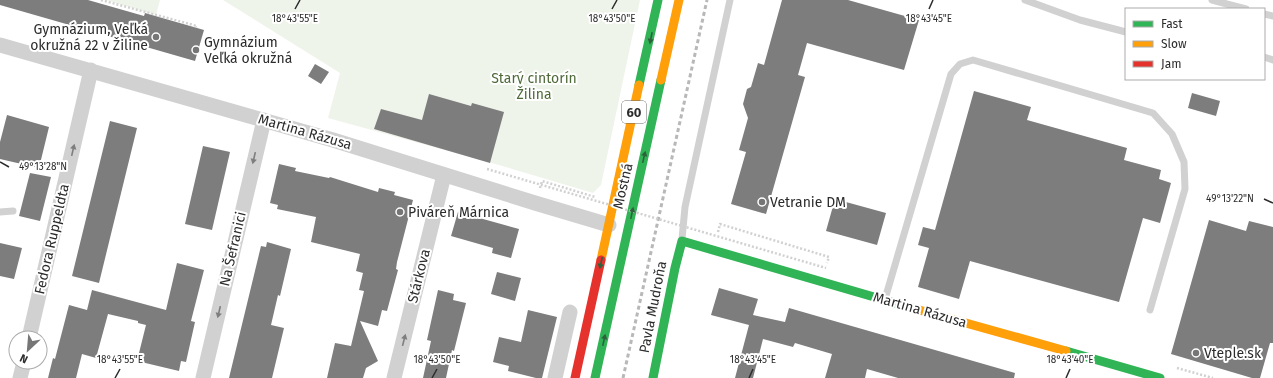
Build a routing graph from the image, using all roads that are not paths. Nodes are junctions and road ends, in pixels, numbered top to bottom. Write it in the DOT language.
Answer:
graph roads {
  1 [pos="658,0"];
  2 [pos="680,0"];
  3 [pos="730,0"];
  4 [pos="1025,0"];
  5 [pos="1212,0"];
  6 [pos="1242,8"];
  7 [pos="1125,32"];
  8 [pos="0,45"];
  9 [pos="91,70"];
  10 [pos="264,120"];
  11 [pos="444,175"];
  12 [pos="13,211"];
  13 [pos="0,212"];
  14 [pos="609,224"];
  15 [pos="682,241"];
  16 [pos="885,300"];
  17 [pos="1150,310"];
  18 [pos="570,312"];
  19 [pos="31,330"];
  20 [pos="203,378"];
  21 [pos="394,378"];
  22 [pos="555,378"];
  23 [pos="575,378"];
  24 [pos="595,378"];
  25 [pos="653,378"];
  26 [pos="1160,378"];
  1 -- 14 [label="main road, Mostná / 60, one-way"];
  24 -- 2 [label="main road, Mostná / 60, one-way"];
  3 -- 15 [label="lane"];
  4 -- 7 [label="lane"];
  5 -- 6 [label="lane"];
  8 -- 9 [label="street, Martina Rázusa"];
  9 -- 10 [label="street, Martina Rázusa"];
  19 -- 9 [label="street, Fedora Ruppeldta, one-way"];
  10 -- 11 [label="street, Martina Rázusa"];
  10 -- 20 [label="street, Na Šefranici, one-way"];
  11 -- 14 [label="street, Martina Rázusa"];
  21 -- 11 [label="street, Stárkova, one-way"];
  12 -- 13 [label="lane"];
  14 -- 23 [label="main road, Mostná / 60, one-way"];
  15 -- 16 [label="main road, Martina Rázusa"];
  15 -- 25 [label="main road, Pavla Mudroňa"];
  16 -- 17 [label="lane"];
  16 -- 26 [label="main road, Martina Rázusa"];
  18 -- 22 [label="street"];
}
